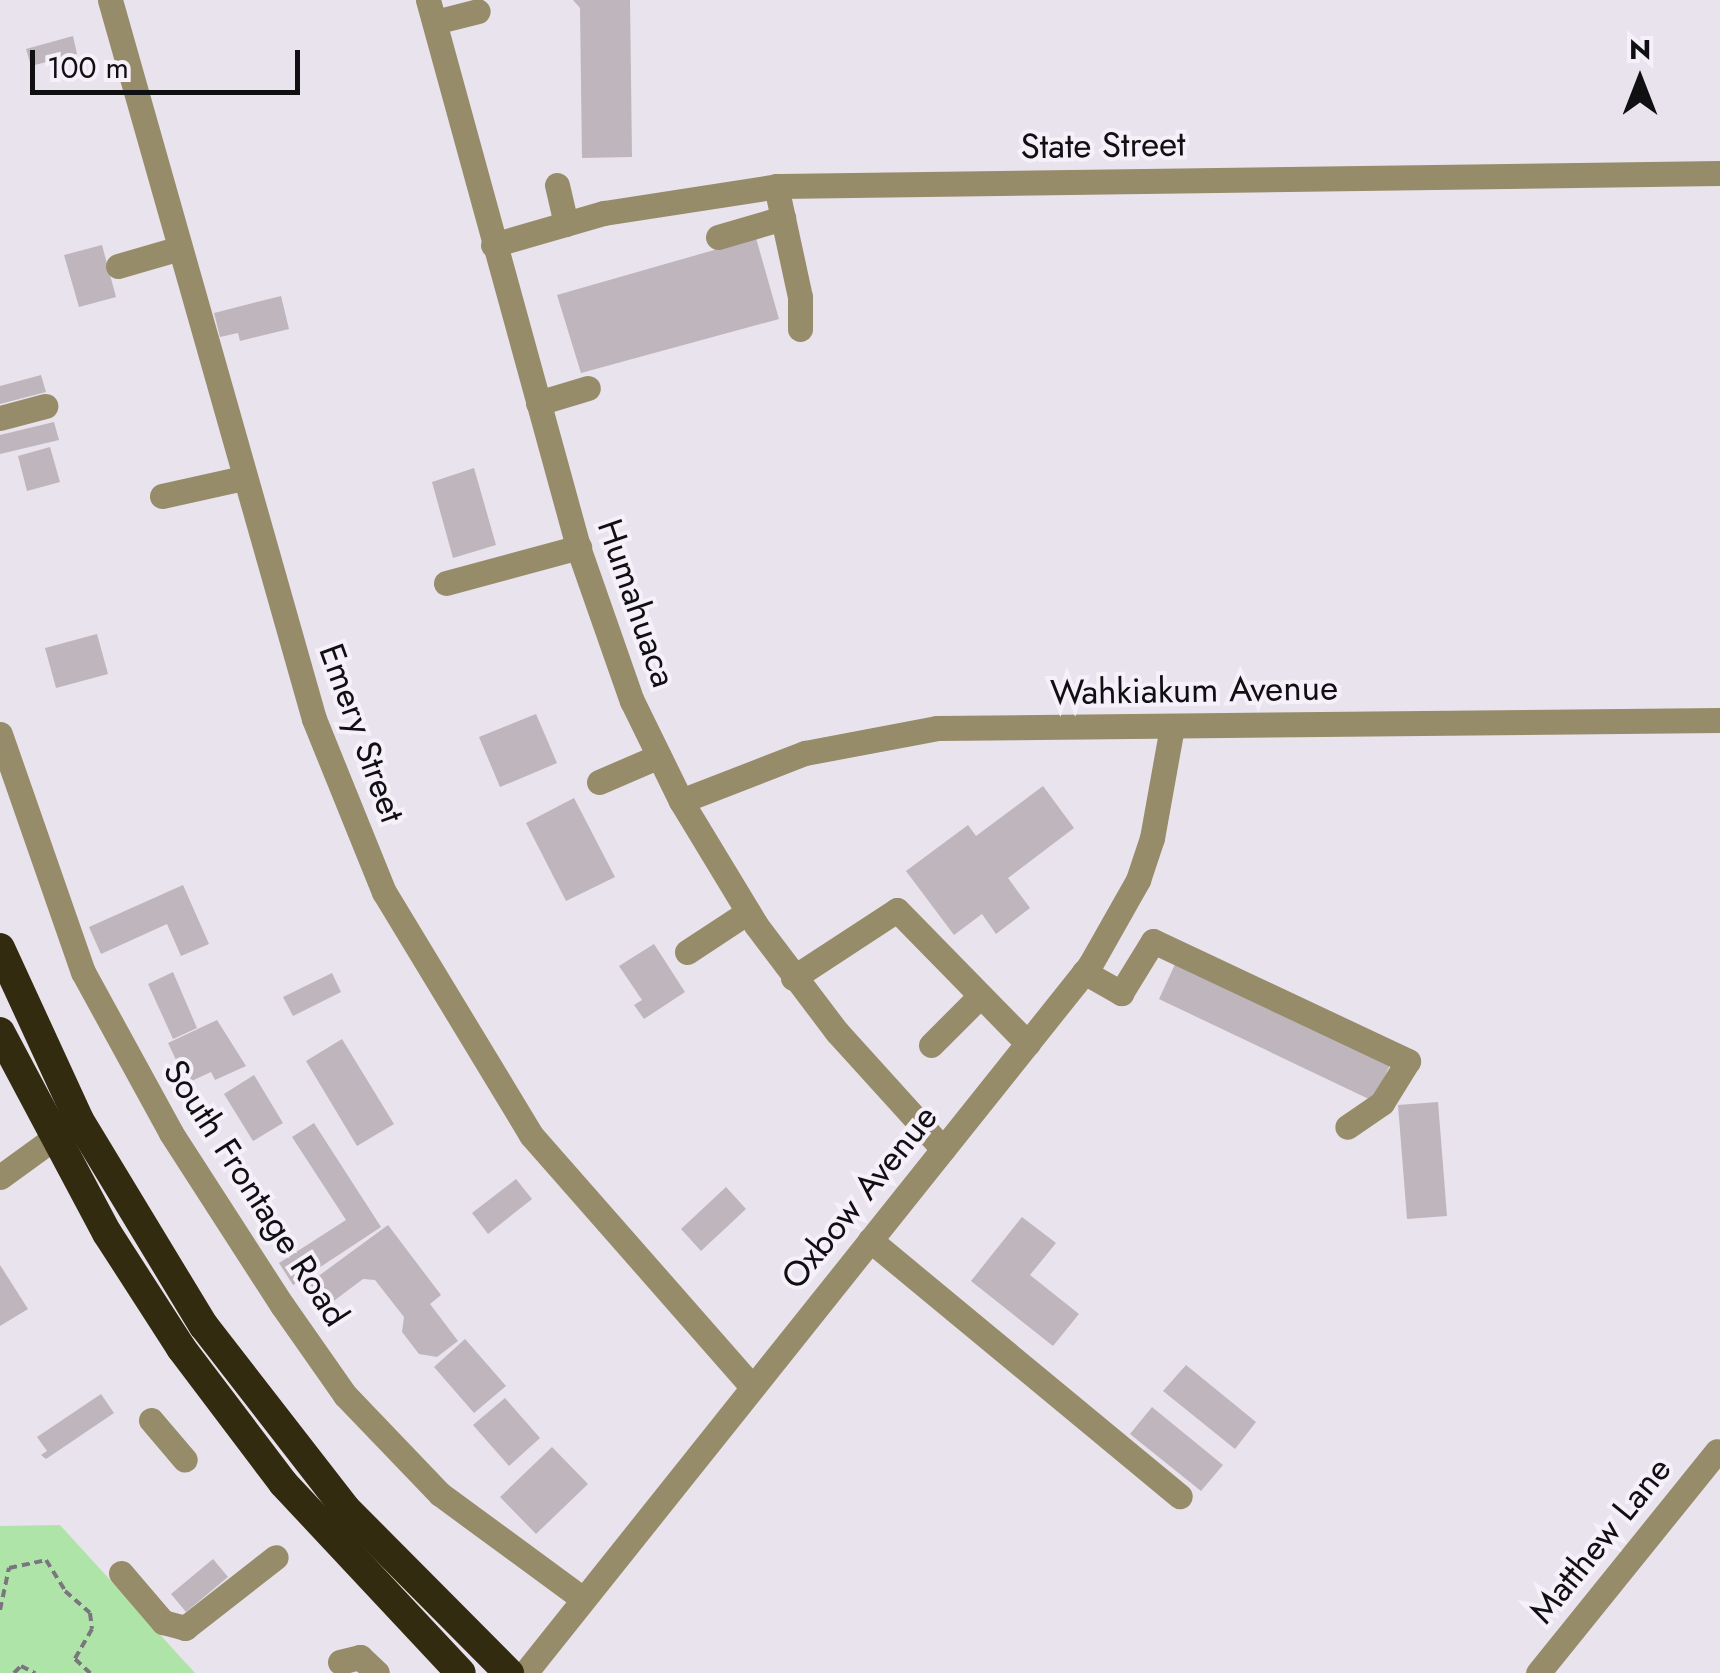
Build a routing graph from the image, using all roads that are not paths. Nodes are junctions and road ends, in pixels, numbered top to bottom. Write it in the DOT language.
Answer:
graph roads {
  1 [pos="110,0"];
  2 [pos="432,11"];
  3 [pos="478,11"];
  4 [pos="1720,173"];
  5 [pos="556,185"];
  6 [pos="776,186"];
  7 [pos="782,218"];
  8 [pos="566,224"];
  9 [pos="718,237"];
  10 [pos="493,245"];
  11 [pos="178,249"];
  12 [pos="118,266"];
  13 [pos="800,329"];
  14 [pos="588,388"];
  15 [pos="538,403"];
  16 [pos="46,406"];
  17 [pos="0,418"];
  18 [pos="243,478"];
  19 [pos="162,496"];
  20 [pos="579,547"];
  21 [pos="446,583"];
  22 [pos="1720,720"];
  23 [pos="1172,727"];
  24 [pos="0,734"];
  25 [pos="659,756"];
  26 [pos="599,782"];
  27 [pos="681,801"];
  28 [pos="748,912"];
  29 [pos="0,948"];
  30 [pos="687,952"];
  31 [pos="1084,972"];
  32 [pos="793,978"];
  33 [pos="978,998"];
  34 [pos="0,1032"];
  35 [pos="1028,1044"];
  36 [pos="931,1046"];
  37 [pos="79,1120"];
  38 [pos="1346,1127"];
  39 [pos="53,1138"];
  40 [pos="943,1150"];
  41 [pos="0,1176"];
  42 [pos="870,1240"];
  43 [pos="752,1387"];
  44 [pos="151,1420"];
  45 [pos="1717,1451"];
  46 [pos="185,1460"];
  47 [pos="1180,1496"];
  48 [pos="347,1556"];
  49 [pos="276,1557"];
  50 [pos="121,1573"];
  51 [pos="583,1599"];
  52 [pos="340,1662"];
  53 [pos="377,1673"];
  54 [pos="462,1673"];
  55 [pos="485,1673"];
  56 [pos="509,1673"];
  57 [pos="524,1673"];
  58 [pos="1538,1673"];
  1 -- 11 [label="street, Emery Street"];
  2 -- 3 [label="street"];
  2 -- 10 [label="street, Humahuaca"];
  4 -- 6 [label="street, State Street"];
  5 -- 8 [label="street"];
  6 -- 7 [label="street"];
  6 -- 8 [label="street, State Street"];
  7 -- 9 [label="street"];
  7 -- 13 [label="street"];
  8 -- 10 [label="street, State Street"];
  10 -- 15 [label="street, Humahuaca"];
  11 -- 12 [label="street"];
  11 -- 18 [label="street, Emery Street"];
  14 -- 15 [label="street"];
  15 -- 20 [label="street, Humahuaca"];
  16 -- 17 [label="street"];
  18 -- 19 [label="street"];
  18 -- 43 [label="street, Emery Street"];
  20 -- 21 [label="street"];
  20 -- 25 [label="street, Humahuaca"];
  22 -- 23 [label="street, Wahkiakum Avenue"];
  23 -- 27 [label="street, Wahkiakum Avenue"];
  23 -- 31 [label="street, Oxbow Avenue"];
  24 -- 51 [label="street, South Frontage Road"];
  25 -- 26 [label="street"];
  25 -- 27 [label="street, Humahuaca"];
  27 -- 28 [label="street, Humahuaca"];
  28 -- 30 [label="street"];
  28 -- 32 [label="street, Humahuaca"];
  29 -- 37 [label="highway"];
  31 -- 35 [label="street, Oxbow Avenue"];
  31 -- 38 [label="street"];
  32 -- 33 [label="street"];
  32 -- 40 [label="street, Humahuaca"];
  33 -- 35 [label="street"];
  33 -- 36 [label="street"];
  34 -- 39 [label="highway"];
  35 -- 40 [label="street, Oxbow Avenue"];
  37 -- 39 [label="street"];
  37 -- 56 [label="highway"];
  39 -- 41 [label="street"];
  39 -- 48 [label="highway"];
  40 -- 42 [label="street, Oxbow Avenue"];
  42 -- 43 [label="street, Oxbow Avenue"];
  42 -- 47 [label="street"];
  43 -- 51 [label="street, Oxbow Avenue"];
  44 -- 46 [label="street"];
  45 -- 58 [label="street, Matthew Lane"];
  48 -- 54 [label="highway"];
  48 -- 55 [label="highway"];
  49 -- 50 [label="street"];
  51 -- 57 [label="street, Oxbow Avenue"];
  52 -- 53 [label="street"];
}
